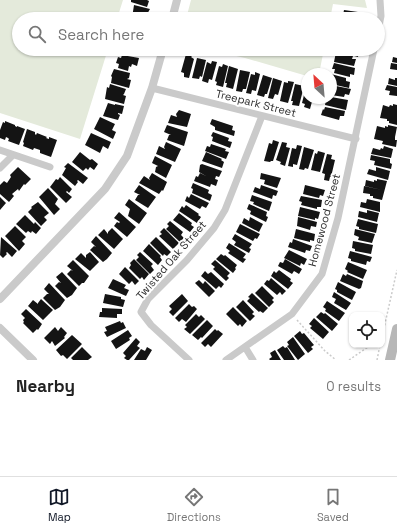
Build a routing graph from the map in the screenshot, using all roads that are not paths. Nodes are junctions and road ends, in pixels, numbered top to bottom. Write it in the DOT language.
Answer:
graph roads {
  1 [pos="177,0"];
  2 [pos="380,0"];
  3 [pos="174,12"];
  4 [pos="381,12"];
  5 [pos="161,56"];
  6 [pos="373,56"];
  7 [pos="152,88"];
  8 [pos="262,116"];
  9 [pos="356,139"];
  10 [pos="0,150"];
  11 [pos="13,155"];
  12 [pos="50,167"];
  13 [pos="0,168"];
  14 [pos="0,299"];
  15 [pos="0,328"];
  16 [pos="397,329"];
  17 [pos="245,347"];
  18 [pos="33,360"];
  19 [pos="189,360"];
  20 [pos="226,360"];
  21 [pos="253,360"];
  22 [pos="390,360"];
  1 -- 3 [label="street"];
  2 -- 4 [label="street"];
  5 -- 7 [label="street"];
  6 -- 9 [label="street, Homewood Street"];
  7 -- 8 [label="street, Treepark Street"];
  7 -- 14 [label="street"];
  8 -- 9 [label="street, Treepark Street"];
  8 -- 19 [label="street, Twisted Oak Street"];
  9 -- 17 [label="street, Homewood Street"];
  10 -- 11 [label="street"];
  11 -- 12 [label="street"];
  11 -- 13 [label="street"];
  15 -- 18 [label="street"];
  16 -- 22 [label="main road"];
  17 -- 20 [label="street, Homewood Street"];
  17 -- 21 [label="street"];
}
